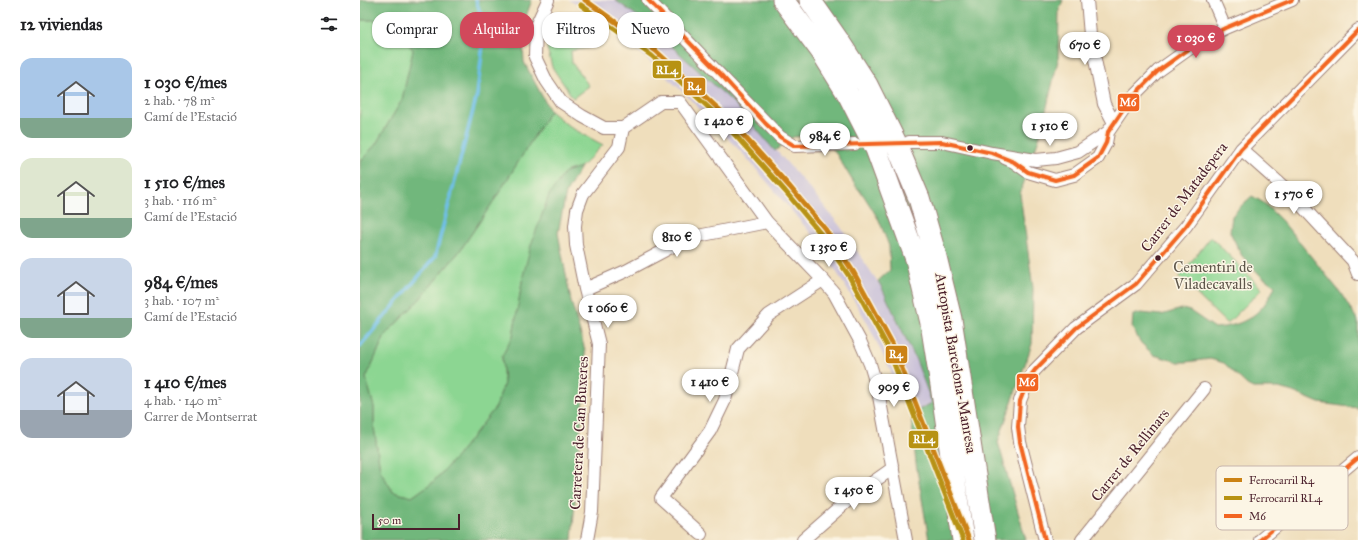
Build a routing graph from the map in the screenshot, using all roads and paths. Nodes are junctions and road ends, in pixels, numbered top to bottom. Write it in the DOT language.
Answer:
graph roads {
  1 [pos="548,0"];
  2 [pos="648,0"];
  3 [pos="768,0"];
  4 [pos="783,0"];
  5 [pos="810,0"];
  6 [pos="1086,0"];
  7 [pos="1213,0"];
  8 [pos="1292,0"];
  9 [pos="1225,28"];
  10 [pos="1358,30"];
  11 [pos="624,128"];
  12 [pos="1111,128"];
  13 [pos="909,142"];
  14 [pos="855,144"];
  15 [pos="1241,149"];
  16 [pos="992,153"];
  17 [pos="890,186"];
  18 [pos="767,222"];
  19 [pos="1358,274"];
  20 [pos="823,280"];
  21 [pos="585,290"];
  22 [pos="1204,389"];
  23 [pos="1358,458"];
  24 [pos="1348,466"];
  25 [pos="893,468"];
  26 [pos="1272,530"];
  27 [pos="701,534"];
  28 [pos="587,540"];
  29 [pos="803,540"];
  30 [pos="906,540"];
  31 [pos="963,540"];
  32 [pos="985,540"];
  33 [pos="1045,540"];
  34 [pos="1082,540"];
  35 [pos="1260,540"];
  1 -- 11 [label="street"];
  2 -- 14 [label="street"];
  3 -- 17 [label="highway"];
  4 -- 17 [label="highway, Autopista Barcelona-Manresa"];
  5 -- 32 [label="highway, Autopista Barcelona-Manresa"];
  6 -- 12 [label="street"];
  7 -- 9 [label="street"];
  8 -- 9 [label="street"];
  9 -- 12 [label="street"];
  10 -- 15 [label="street, Carrer de Matadepera"];
  11 -- 18 [label="street"];
  11 -- 21 [label="street, Carretera de Can Buxeres"];
  12 -- 16 [label="street"];
  12 -- 16 [label="street"];
  13 -- 16 [label="street"];
  15 -- 19 [label="street"];
  15 -- 33 [label="street, Carrer de Matadepera"];
  17 -- 31 [label="highway, Autopista Barcelona-Manresa"];
  18 -- 20 [label="street"];
  18 -- 21 [label="street"];
  20 -- 25 [label="street"];
  20 -- 27 [label="street"];
  21 -- 28 [label="street, Carretera de Can Buxeres"];
  22 -- 34 [label="street, Carrer de Rellinars"];
  23 -- 24 [label="street"];
  25 -- 29 [label="street"];
  25 -- 30 [label="street"];
  26 -- 35 [label="street"];
}
